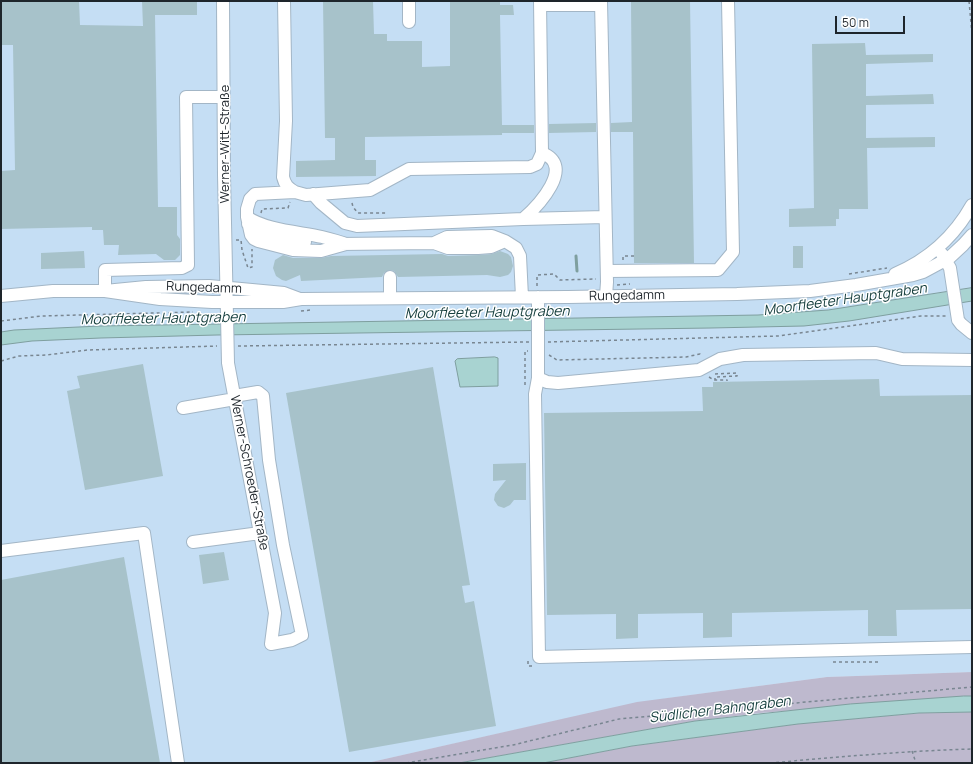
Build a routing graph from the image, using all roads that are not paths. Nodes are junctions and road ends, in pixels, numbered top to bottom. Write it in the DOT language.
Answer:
graph roads {
  1 [pos="223,1"];
  2 [pos="284,1"];
  3 [pos="409,1"];
  4 [pos="728,1"];
  5 [pos="540,3"];
  6 [pos="601,3"];
  7 [pos="409,22"];
  8 [pos="224,97"];
  9 [pos="542,153"];
  10 [pos="295,192"];
  11 [pos="313,194"];
  12 [pos="972,205"];
  13 [pos="605,217"];
  14 [pos="523,219"];
  15 [pos="960,224"];
  16 [pos="972,234"];
  17 [pos="938,248"];
  18 [pos="946,260"];
  19 [pos="390,277"];
  20 [pos="879,280"];
  21 [pos="606,283"];
  22 [pos="226,287"];
  23 [pos="105,291"];
  24 [pos="521,292"];
  25 [pos="1,296"];
  26 [pos="538,297"];
  27 [pos="390,298"];
  28 [pos="301,299"];
  29 [pos="226,302"];
  30 [pos="972,332"];
  31 [pos="972,360"];
  32 [pos="538,378"];
  33 [pos="235,397"];
  34 [pos="183,408"];
  35 [pos="260,533"];
  36 [pos="193,542"];
  37 [pos="1,551"];
  38 [pos="972,647"];
  39 [pos="178,763"];
  1 -- 8 [label="street, Werner-Witt-Straße"];
  2 -- 10 [label="street"];
  3 -- 7 [label="street"];
  4 -- 21 [label="street"];
  5 -- 6 [label="street"];
  5 -- 9 [label="street"];
  6 -- 13 [label="street"];
  8 -- 22 [label="street, Werner-Witt-Straße"];
  8 -- 23 [label="street"];
  9 -- 11 [label="street"];
  9 -- 14 [label="street"];
  10 -- 11 [label="street"];
  10 -- 24 [label="street"];
  11 -- 14 [label="street"];
  12 -- 15 [label="street, Rungedamm"];
  13 -- 14 [label="street"];
  13 -- 21 [label="street"];
  15 -- 16 [label="street, Rungedamm"];
  15 -- 17 [label="street, Rungedamm"];
  16 -- 18 [label="street, Rungedamm"];
  17 -- 18 [label="street"];
  17 -- 20 [label="street, Rungedamm"];
  18 -- 20 [label="street, Rungedamm"];
  18 -- 30 [label="street"];
  19 -- 27 [label="street"];
  20 -- 21 [label="street, Rungedamm"];
  21 -- 26 [label="street, Rungedamm"];
  22 -- 23 [label="street, Rungedamm"];
  22 -- 28 [label="street, Rungedamm"];
  22 -- 29 [label="street, Werner-Witt-Straße"];
  23 -- 25 [label="street, Rungedamm"];
  23 -- 29 [label="street, Rungedamm"];
  24 -- 26 [label="street, Rungedamm"];
  24 -- 27 [label="street, Rungedamm"];
  26 -- 32 [label="street"];
  27 -- 28 [label="street, Rungedamm"];
  28 -- 29 [label="street, Rungedamm"];
  29 -- 33 [label="street, Werner-Schroeder-Straße"];
  31 -- 32 [label="street"];
  32 -- 38 [label="street"];
  33 -- 34 [label="street"];
  33 -- 35 [label="street, Werner-Schroeder-Straße"];
  33 -- 35 [label="street, Werner-Schroeder-Straße"];
  35 -- 36 [label="street"];
  37 -- 39 [label="street"];
}
